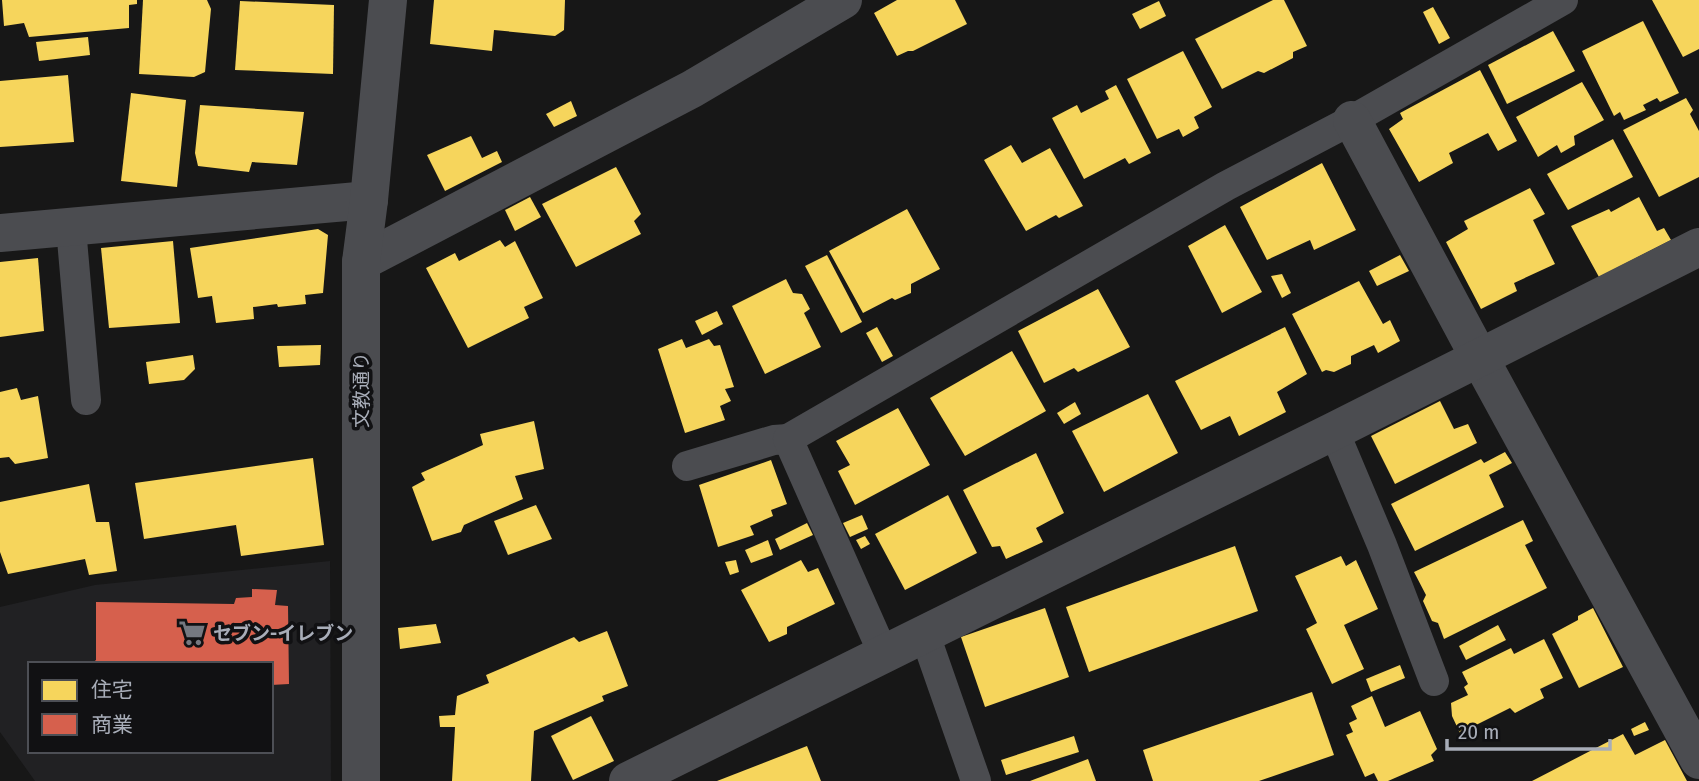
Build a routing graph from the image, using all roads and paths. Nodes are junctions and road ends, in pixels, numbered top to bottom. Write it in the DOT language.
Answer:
graph roads {
  1 [pos="388,0"];
  2 [pos="844,0"];
  3 [pos="1563,0"];
  4 [pos="1352,120"];
  5 [pos="369,200"];
  6 [pos="71,228"];
  7 [pos="0,233"];
  8 [pos="1699,247"];
  9 [pos="361,262"];
  10 [pos="1479,358"];
  11 [pos="86,400"];
  12 [pos="1334,431"];
  13 [pos="788,439"];
  14 [pos="687,466"];
  15 [pos="925,635"];
  16 [pos="883,653"];
  17 [pos="1434,681"];
  18 [pos="1699,760"];
  19 [pos="361,781"];
  20 [pos="628,781"];
  21 [pos="976,781"];
  1 -- 5 [label="street, 文教通り"];
  2 -- 9 [label="street"];
  3 -- 4 [label="lane"];
  4 -- 10 [label="street"];
  4 -- 13 [label="lane"];
  5 -- 6 [label="street"];
  5 -- 9 [label="street, 文教通り"];
  6 -- 7 [label="street"];
  6 -- 11 [label="lane"];
  8 -- 10 [label="street"];
  9 -- 19 [label="street, 文教通り"];
  10 -- 12 [label="street"];
  10 -- 18 [label="street"];
  12 -- 15 [label="street"];
  12 -- 17 [label="lane"];
  13 -- 14 [label="lane"];
  13 -- 16 [label="lane"];
  15 -- 16 [label="street"];
  15 -- 21 [label="lane"];
  16 -- 20 [label="street"];
}
